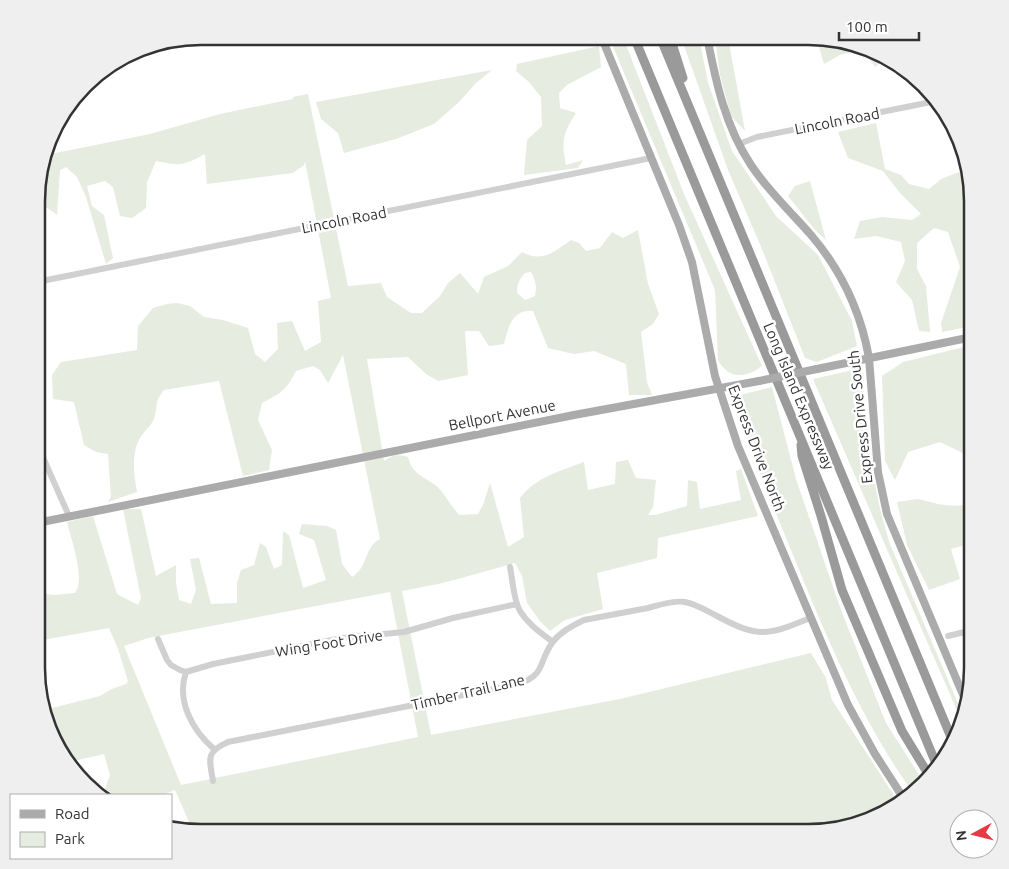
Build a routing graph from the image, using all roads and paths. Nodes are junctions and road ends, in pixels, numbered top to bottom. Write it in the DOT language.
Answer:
graph roads {
  1 [pos="605,45"];
  2 [pos="638,45"];
  3 [pos="664,45"];
  4 [pos="673,45"];
  5 [pos="709,45"];
  6 [pos="929,102"];
  7 [pos="693,115"];
  8 [pos="739,144"];
  9 [pos="651,158"];
  10 [pos="45,281"];
  11 [pos="964,339"];
  12 [pos="869,358"];
  13 [pos="719,389"];
  14 [pos="799,433"];
  15 [pos="45,462"];
  16 [pos="69,516"];
  17 [pos="45,521"];
  18 [pos="510,567"];
  19 [pos="517,604"];
  20 [pos="810,618"];
  21 [pos="964,632"];
  22 [pos="948,636"];
  23 [pos="158,638"];
  24 [pos="552,642"];
  25 [pos="186,672"];
  26 [pos="962,692"];
  27 [pos="949,733"];
  28 [pos="214,748"];
  29 [pos="934,760"];
  30 [pos="926,770"];
  31 [pos="214,781"];
  32 [pos="901,794"];
  1 -- 9 [label="main road, Express Drive North"];
  2 -- 14 [label="highway, Long Island Expressway"];
  3 -- 7 [label="highway, Long Island Expressway"];
  4 -- 7 [label="highway"];
  5 -- 8 [label="main road, Express Drive South"];
  6 -- 8 [label="street, Lincoln Road"];
  7 -- 27 [label="highway, Long Island Expressway"];
  8 -- 12 [label="main road, Express Drive South"];
  9 -- 10 [label="street, Lincoln Road"];
  9 -- 13 [label="main road, Express Drive North"];
  11 -- 12 [label="main road, Bellport Avenue"];
  12 -- 13 [label="main road, Bellport Avenue, bridge"];
  12 -- 26 [label="main road, Express Drive South"];
  13 -- 16 [label="main road, Bellport Avenue"];
  13 -- 20 [label="main road, Express Drive North"];
  14 -- 29 [label="highway, Long Island Expressway"];
  14 -- 30 [label="highway"];
  15 -- 16 [label="street"];
  16 -- 17 [label="main road, Bellport Avenue"];
  18 -- 19 [label="street"];
  19 -- 24 [label="street"];
  19 -- 25 [label="street, Wing Foot Drive"];
  20 -- 24 [label="street, Timber Trail Lane"];
  20 -- 32 [label="main road, Express Drive North"];
  21 -- 22 [label="street"];
  23 -- 25 [label="street"];
  24 -- 28 [label="street, Timber Trail Lane"];
  25 -- 28 [label="street"];
  28 -- 31 [label="street"];
}
